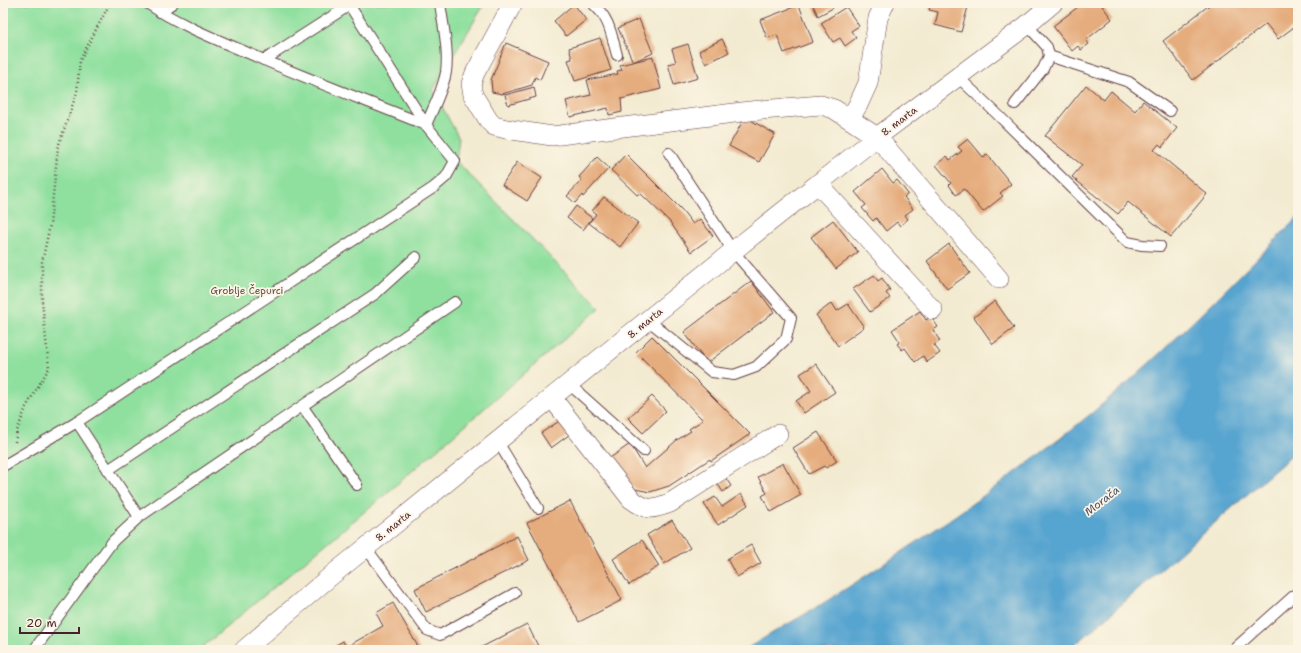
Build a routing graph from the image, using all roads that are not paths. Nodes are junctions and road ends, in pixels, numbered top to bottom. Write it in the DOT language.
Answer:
graph roads {
  1 [pos="147,3"];
  2 [pos="174,3"];
  3 [pos="440,3"];
  4 [pos="513,3"];
  5 [pos="592,3"];
  6 [pos="885,3"];
  7 [pos="1053,3"];
  8 [pos="350,4"];
  9 [pos="160,12"];
  10 [pos="1027,25"];
  11 [pos="618,55"];
  12 [pos="1049,56"];
  13 [pos="264,60"];
  14 [pos="958,77"];
  15 [pos="1015,104"];
  16 [pos="1170,110"];
  17 [pos="850,118"];
  18 [pos="426,125"];
  19 [pos="876,137"];
  20 [pos="669,153"];
  21 [pos="818,184"];
  22 [pos="1160,246"];
  23 [pos="733,251"];
  24 [pos="416,257"];
  25 [pos="1000,279"];
  26 [pos="455,302"];
  27 [pos="933,310"];
  28 [pos="648,320"];
  29 [pos="569,384"];
  30 [pos="552,398"];
  31 [pos="303,407"];
  32 [pos="77,422"];
  33 [pos="778,434"];
  34 [pos="498,442"];
  35 [pos="644,451"];
  36 [pos="7,463"];
  37 [pos="108,470"];
  38 [pos="357,485"];
  39 [pos="538,508"];
  40 [pos="139,517"];
  41 [pos="366,548"];
  42 [pos="1298,592"];
  43 [pos="515,593"];
  44 [pos="34,650"];
  45 [pos="244,650"];
  46 [pos="1233,650"];
  1 -- 9 [label="lane"];
  2 -- 9 [label="lane"];
  3 -- 18 [label="lane"];
  4 -- 17 [label="street"];
  5 -- 11 [label="lane"];
  6 -- 17 [label="street"];
  7 -- 10 [label="street, 8. marta"];
  8 -- 13 [label="lane"];
  8 -- 18 [label="lane"];
  9 -- 13 [label="lane"];
  10 -- 12 [label="lane"];
  10 -- 14 [label="street, 8. marta"];
  12 -- 15 [label="lane"];
  12 -- 16 [label="lane"];
  13 -- 18 [label="lane"];
  14 -- 19 [label="street, 8. marta"];
  14 -- 22 [label="lane"];
  17 -- 19 [label="street"];
  18 -- 32 [label="lane"];
  19 -- 21 [label="street, 8. marta"];
  19 -- 25 [label="street"];
  20 -- 23 [label="lane"];
  21 -- 23 [label="street, 8. marta"];
  21 -- 27 [label="street"];
  23 -- 28 [label="street, 8. marta"];
  23 -- 28 [label="lane"];
  24 -- 37 [label="lane"];
  26 -- 31 [label="lane"];
  28 -- 29 [label="street, 8. marta"];
  29 -- 30 [label="street, 8. marta"];
  29 -- 35 [label="lane"];
  30 -- 33 [label="street"];
  30 -- 34 [label="street, 8. marta"];
  31 -- 38 [label="lane"];
  31 -- 40 [label="lane"];
  32 -- 36 [label="lane"];
  32 -- 37 [label="lane"];
  34 -- 39 [label="lane"];
  34 -- 41 [label="street, 8. marta"];
  37 -- 40 [label="lane"];
  40 -- 44 [label="lane"];
  41 -- 43 [label="lane"];
  41 -- 45 [label="street, 8. marta"];
  42 -- 46 [label="lane"];
}
